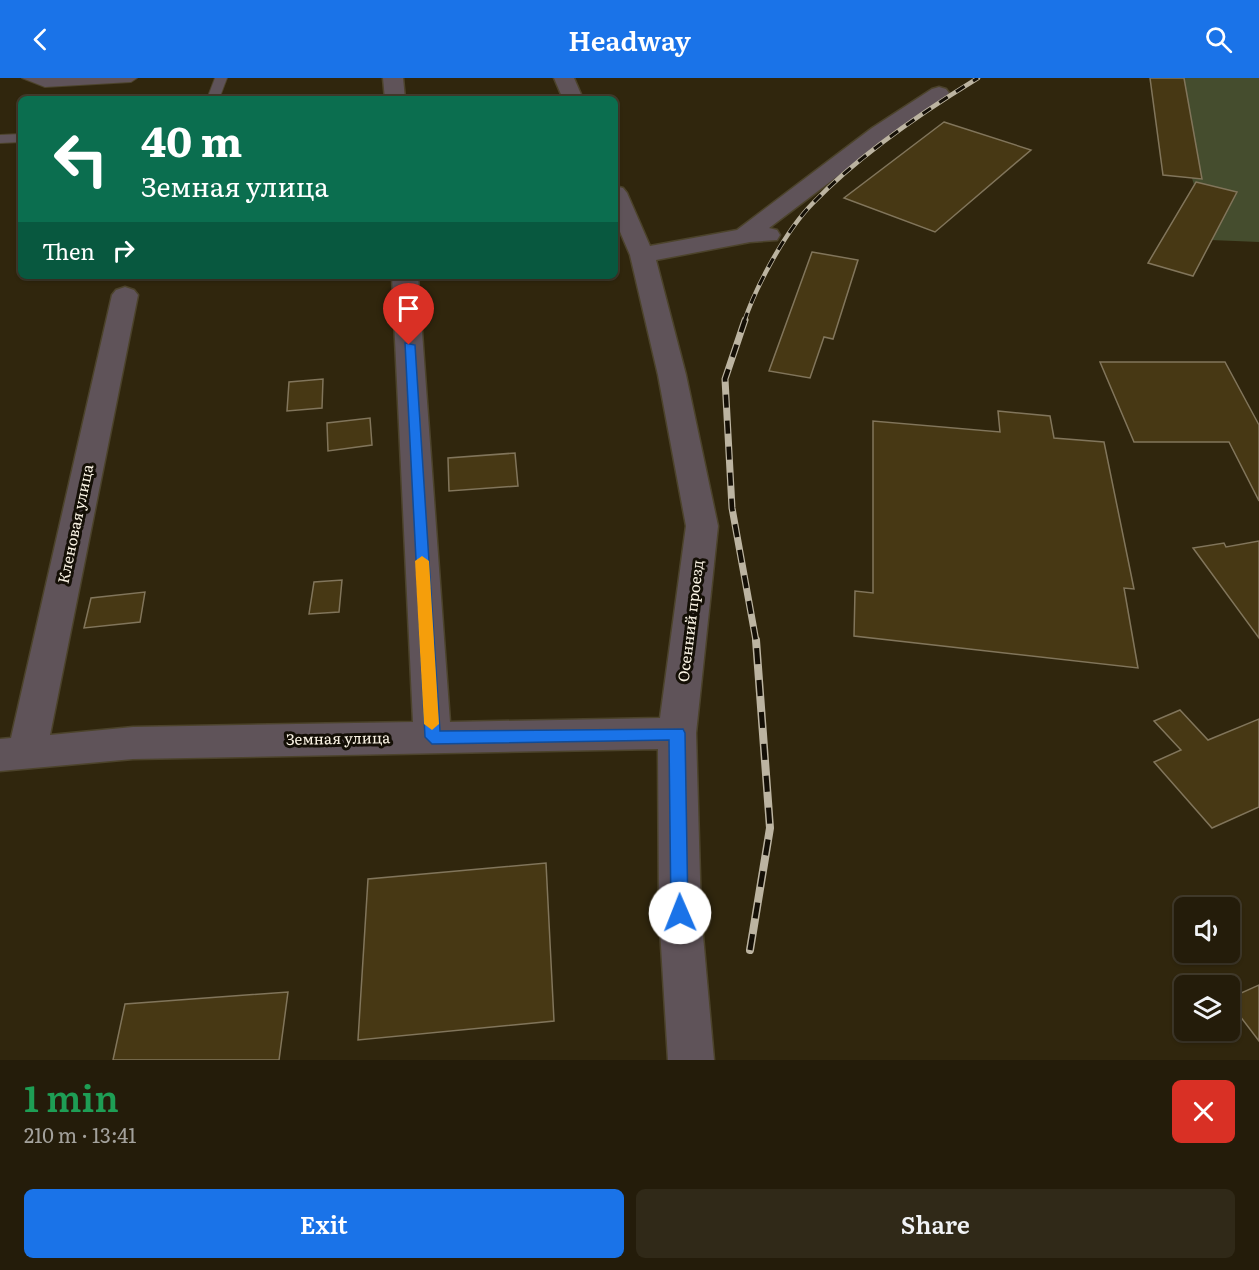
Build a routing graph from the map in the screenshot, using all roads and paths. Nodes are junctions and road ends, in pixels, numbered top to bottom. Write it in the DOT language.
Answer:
graph roads {
  1 [pos="28,78"];
  2 [pos="131,78"];
  3 [pos="221,78"];
  4 [pos="393,78"];
  5 [pos="564,78"];
  6 [pos="939,93"];
  7 [pos="214,96"];
  8 [pos="394,96"];
  9 [pos="572,96"];
  10 [pos="18,138"];
  11 [pos="0,139"];
  12 [pos="618,200"];
  13 [pos="747,235"];
  14 [pos="772,235"];
  15 [pos="642,255"];
  16 [pos="405,279"];
  17 [pos="125,296"];
  18 [pos="677,733"];
  19 [pos="432,737"];
  20 [pos="13,754"];
  21 [pos="691,1060"];
  1 -- 2 [label="lane"];
  3 -- 7 [label="lane"];
  4 -- 8 [label="street"];
  5 -- 9 [label="street"];
  6 -- 13 [label="street"];
  10 -- 11 [label="lane"];
  12 -- 15 [label="street, Осенний проезд"];
  13 -- 14 [label="street"];
  13 -- 15 [label="street"];
  15 -- 18 [label="street, Осенний проезд"];
  16 -- 19 [label="street"];
  17 -- 20 [label="street, Кленовая улица"];
  18 -- 19 [label="street, Земная улица"];
  18 -- 21 [label="street, Осенний проезд"];
  19 -- 20 [label="street, Земная улица"];
}
